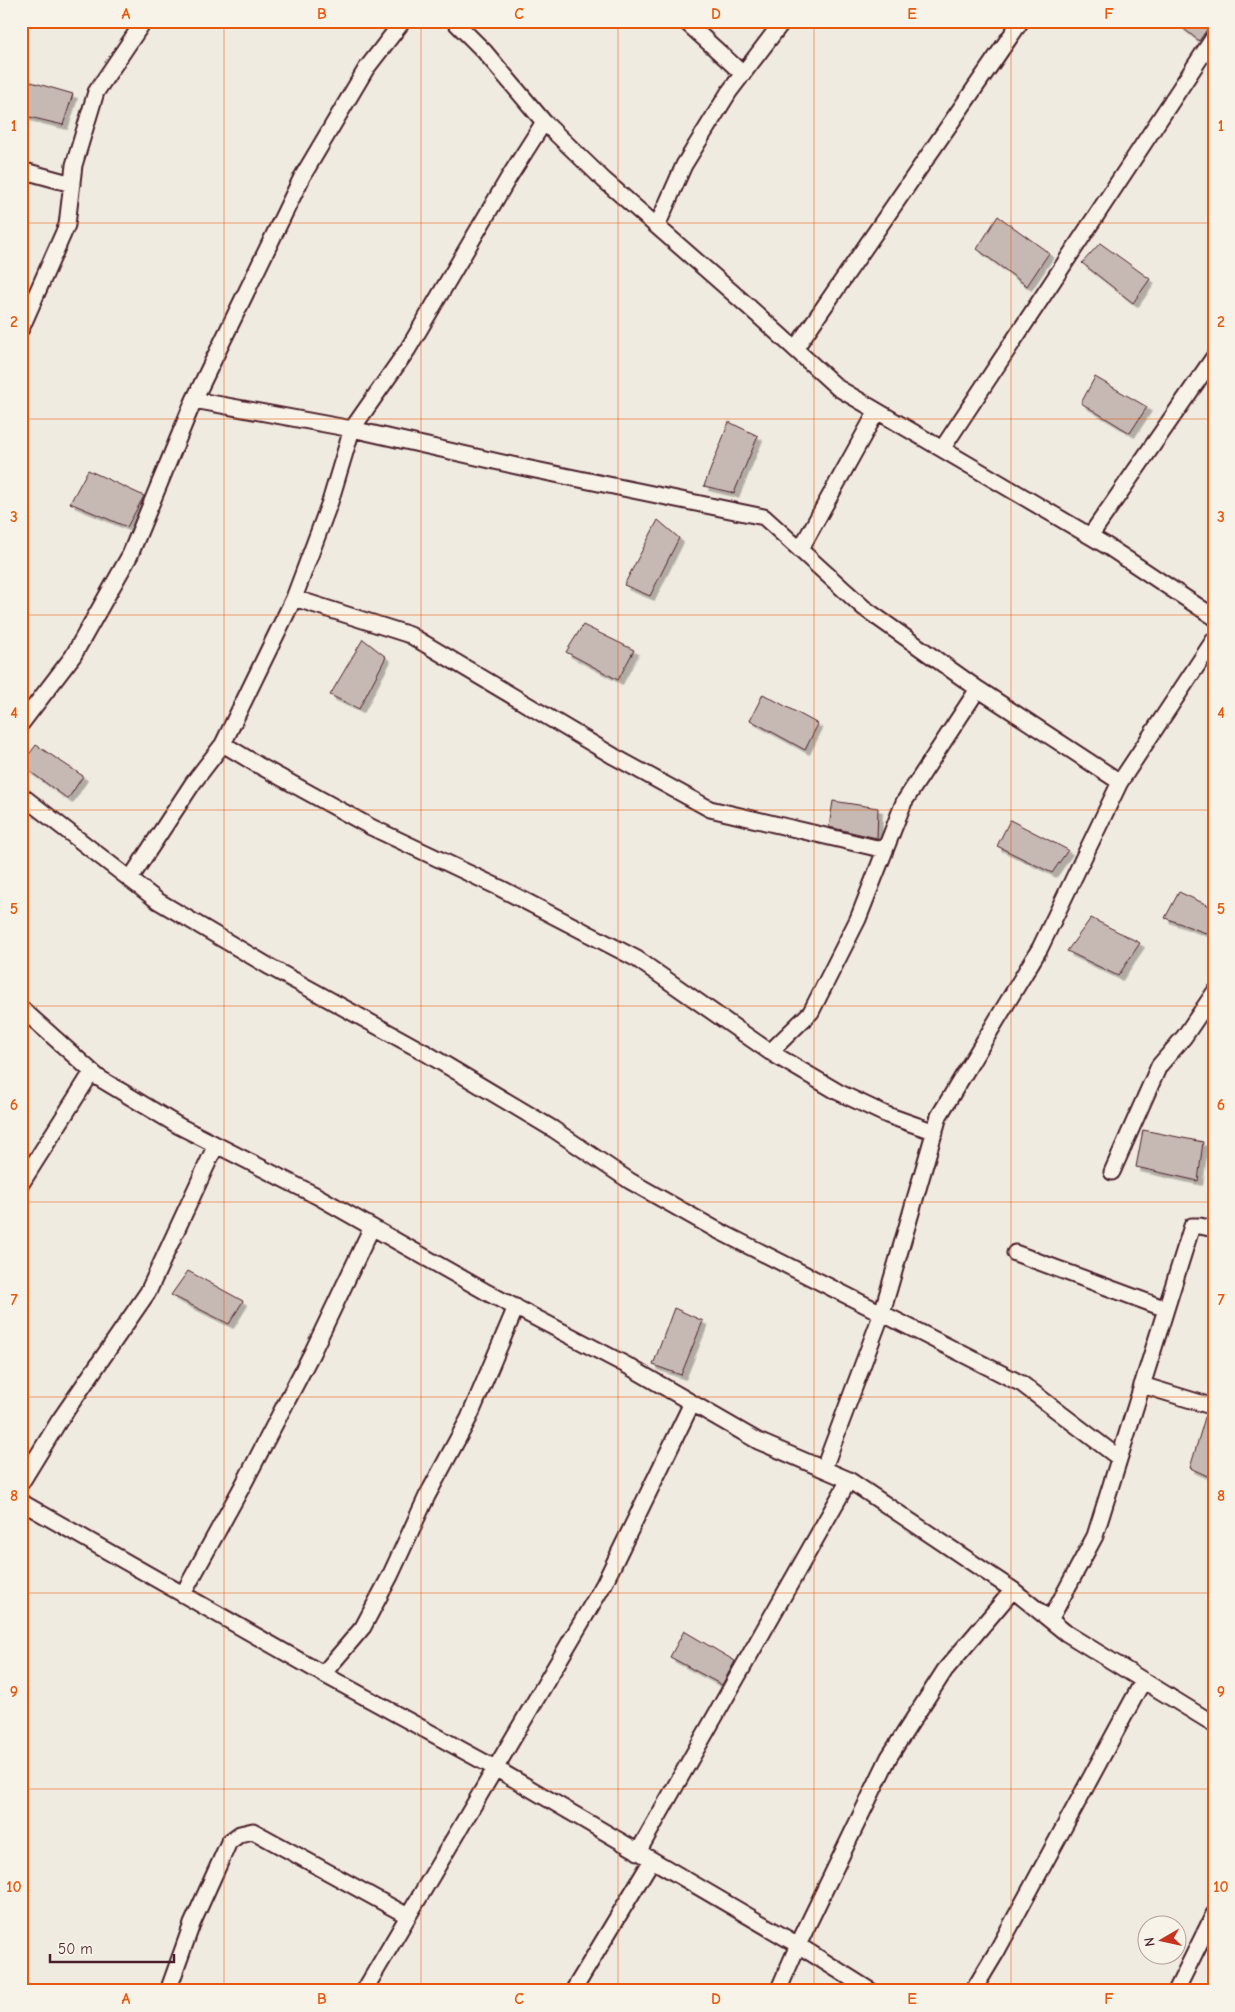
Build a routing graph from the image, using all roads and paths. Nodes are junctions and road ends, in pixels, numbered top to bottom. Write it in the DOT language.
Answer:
graph roads {
  1 [pos="144,21"];
  2 [pos="403,21"];
  3 [pos="454,21"];
  4 [pos="685,21"];
  5 [pos="783,21"];
  6 [pos="1021,21"];
  7 [pos="1214,37"];
  8 [pos="743,74"];
  9 [pos="544,122"];
  10 [pos="21,170"];
  11 [pos="72,184"];
  12 [pos="657,226"];
  13 [pos="21,329"];
  14 [pos="795,349"];
  15 [pos="1214,357"];
  16 [pos="194,400"];
  17 [pos="877,411"];
  18 [pos="352,430"];
  19 [pos="942,449"];
  20 [pos="1090,536"];
  21 [pos="800,550"];
  22 [pos="294,598"];
  23 [pos="1214,617"];
  24 [pos="1214,640"];
  25 [pos="978,689"];
  26 [pos="21,724"];
  27 [pos="223,744"];
  28 [pos="1120,782"];
  29 [pos="21,795"];
  30 [pos="885,850"];
  31 [pos="130,879"];
  32 [pos="1214,993"];
  33 [pos="21,1008"];
  34 [pos="770,1052"];
  35 [pos="92,1072"];
  36 [pos="935,1132"];
  37 [pos="216,1145"];
  38 [pos="1112,1172"];
  39 [pos="21,1184"];
  40 [pos="372,1227"];
  41 [pos="1214,1229"];
  42 [pos="1015,1253"];
  43 [pos="516,1307"];
  44 [pos="1166,1309"];
  45 [pos="882,1313"];
  46 [pos="1142,1385"];
  47 [pos="692,1403"];
  48 [pos="1214,1407"];
  49 [pos="1119,1458"];
  50 [pos="824,1468"];
  51 [pos="849,1480"];
  52 [pos="21,1483"];
  53 [pos="21,1502"];
  54 [pos="1013,1590"];
  55 [pos="183,1594"];
  56 [pos="1050,1620"];
  57 [pos="323,1674"];
  58 [pos="1143,1681"];
  59 [pos="1214,1724"];
  60 [pos="495,1768"];
  61 [pos="638,1852"];
  62 [pos="652,1860"];
  63 [pos="1214,1914"];
  64 [pos="408,1916"];
  65 [pos="798,1946"];
  66 [pos="168,1991"];
  67 [pos="364,1991"];
  68 [pos="573,1991"];
  69 [pos="778,1991"];
  70 [pos="871,1991"];
  71 [pos="973,1991"];
  72 [pos="1176,1991"];
  1 -- 11 [label="street"];
  2 -- 16 [label="street"];
  3 -- 9 [label="street"];
  4 -- 8 [label="street"];
  5 -- 8 [label="street"];
  6 -- 14 [label="street"];
  7 -- 19 [label="street"];
  8 -- 12 [label="street"];
  9 -- 12 [label="street"];
  9 -- 18 [label="street"];
  10 -- 11 [label="street"];
  11 -- 13 [label="street"];
  12 -- 14 [label="street"];
  14 -- 17 [label="street"];
  15 -- 20 [label="street"];
  16 -- 18 [label="street"];
  16 -- 26 [label="street"];
  17 -- 19 [label="street"];
  17 -- 21 [label="street"];
  18 -- 21 [label="street"];
  18 -- 22 [label="street"];
  19 -- 20 [label="street"];
  20 -- 23 [label="street"];
  21 -- 25 [label="street"];
  22 -- 27 [label="street"];
  22 -- 30 [label="street"];
  24 -- 28 [label="street"];
  25 -- 28 [label="street"];
  25 -- 30 [label="street"];
  27 -- 31 [label="street"];
  27 -- 34 [label="street"];
  28 -- 36 [label="street"];
  29 -- 31 [label="street"];
  30 -- 34 [label="street"];
  31 -- 45 [label="street"];
  32 -- 38 [label="street"];
  33 -- 35 [label="street"];
  34 -- 36 [label="street"];
  35 -- 37 [label="street"];
  35 -- 39 [label="street"];
  36 -- 45 [label="street"];
  37 -- 40 [label="street"];
  37 -- 52 [label="street"];
  40 -- 43 [label="street"];
  40 -- 55 [label="street"];
  41 -- 44 [label="street"];
  42 -- 44 [label="street"];
  43 -- 47 [label="street"];
  43 -- 57 [label="street"];
  44 -- 46 [label="street"];
  45 -- 49 [label="street"];
  45 -- 50 [label="street"];
  46 -- 48 [label="street"];
  46 -- 49 [label="street"];
  47 -- 50 [label="street"];
  47 -- 60 [label="street"];
  49 -- 56 [label="street"];
  50 -- 51 [label="street"];
  51 -- 54 [label="street"];
  51 -- 61 [label="street"];
  53 -- 55 [label="street"];
  54 -- 56 [label="street"];
  54 -- 65 [label="street"];
  55 -- 57 [label="street"];
  56 -- 58 [label="street"];
  57 -- 60 [label="street"];
  58 -- 59 [label="street"];
  58 -- 71 [label="street"];
  60 -- 61 [label="street"];
  60 -- 64 [label="street"];
  61 -- 62 [label="street"];
  62 -- 65 [label="street"];
  62 -- 68 [label="street"];
  63 -- 72 [label="street"];
  64 -- 66 [label="street"];
  64 -- 67 [label="street"];
  65 -- 69 [label="street"];
  65 -- 70 [label="street"];
}
